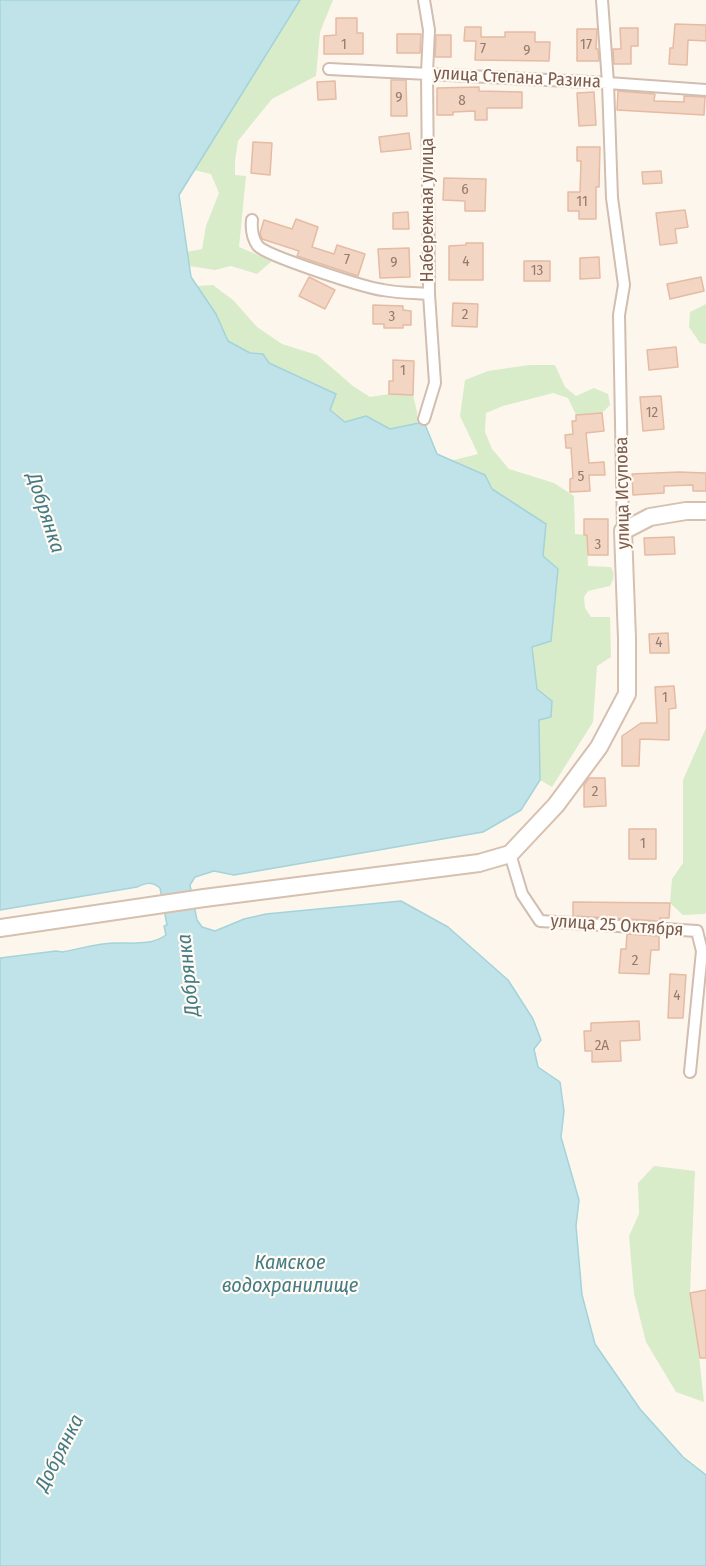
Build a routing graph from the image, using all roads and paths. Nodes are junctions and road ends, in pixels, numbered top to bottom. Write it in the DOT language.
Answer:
graph roads {
  1 [pos="424,0"];
  2 [pos="602,0"];
  3 [pos="329,69"];
  4 [pos="428,73"];
  5 [pos="608,83"];
  6 [pos="706,90"];
  7 [pos="252,220"];
  8 [pos="429,294"];
  9 [pos="424,419"];
  10 [pos="706,511"];
  11 [pos="623,531"];
  12 [pos="510,854"];
  13 [pos="0,928"];
  14 [pos="690,1072"];
  1 -- 4 [label="street, Набережная улица"];
  2 -- 5 [label="street, улица Исупова"];
  3 -- 4 [label="street, улица Степана Разина"];
  4 -- 5 [label="street, улица Степана Разина"];
  4 -- 8 [label="street, Набережная улица"];
  5 -- 6 [label="street, улица Степана Разина"];
  5 -- 11 [label="street, улица Исупова"];
  7 -- 8 [label="street"];
  8 -- 9 [label="street, Набережная улица"];
  10 -- 11 [label="street"];
  11 -- 12 [label="street, улица Исупова"];
  12 -- 13 [label="street"];
  12 -- 14 [label="street, улица 25 Октября"];
}
